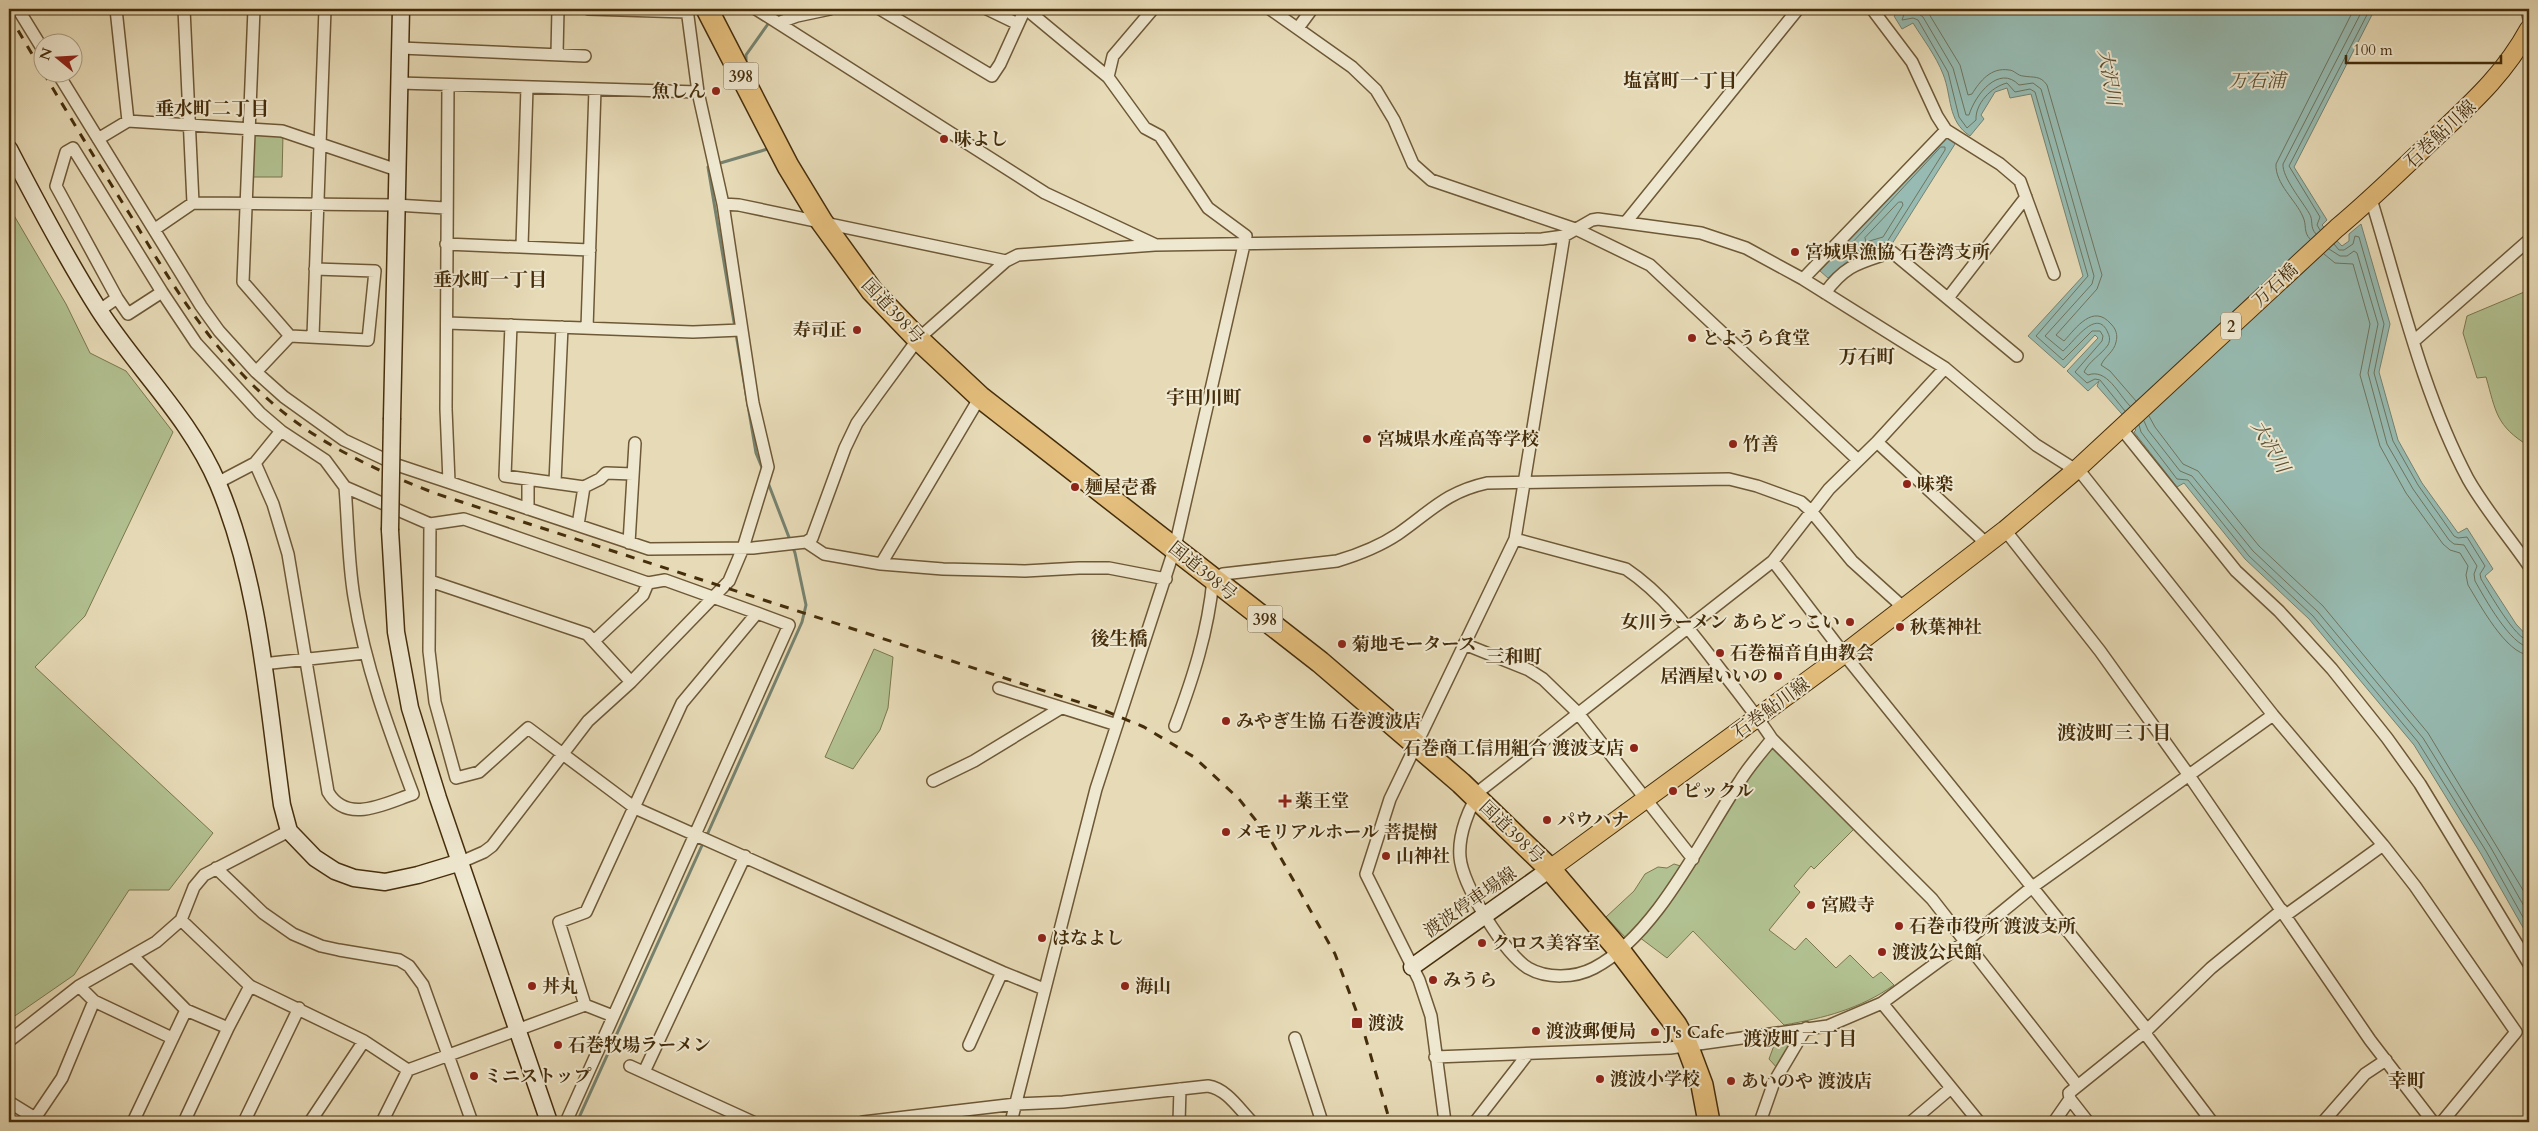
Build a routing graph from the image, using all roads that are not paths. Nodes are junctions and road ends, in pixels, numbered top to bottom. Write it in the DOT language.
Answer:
graph roads {
  1 [pos="18,9"];
  2 [pos="116,9"];
  3 [pos="184,9"];
  4 [pos="254,9"];
  5 [pos="325,9"];
  6 [pos="402,9"];
  7 [pos="558,9"];
  8 [pos="588,9"];
  9 [pos="756,9"];
  10 [pos="830,9"];
  11 [pos="880,9"];
  12 [pos="987,9"];
  13 [pos="1026,9"];
  14 [pos="1153,9"];
  15 [pos="1270,9"];
  16 [pos="1312,9"];
  17 [pos="1798,9"];
  18 [pos="1872,9"];
  19 [pos="2527,9"];
  20 [pos="694,10"];
  21 [pos="2529,19"];
  22 [pos="778,23"];
  23 [pos="1018,24"];
  24 [pos="1298,28"];
  25 [pos="2529,29"];
  26 [pos="32,32"];
  27 [pos="401,48"];
  28 [pos="557,54"];
  29 [pos="585,56"];
  30 [pos="1108,77"];
  31 [pos="63,82"];
  32 [pos="399,83"];
  33 [pos="448,85"];
  34 [pos="527,87"];
  35 [pos="595,89"];
  36 [pos="698,92"];
  37 [pos="128,122"];
  38 [pos="188,124"];
  39 [pos="250,130"];
  40 [pos="1946,130"];
  41 [pos="98,139"];
  42 [pos="320,144"];
  43 [pos="9,149"];
  44 [pos="397,170"];
  45 [pos="2026,197"];
  46 [pos="2371,199"];
  47 [pos="193,203"];
  48 [pos="318,204"];
  49 [pos="723,204"];
  50 [pos="246,205"];
  51 [pos="396,205"];
  52 [pos="446,208"];
  53 [pos="822,222"];
  54 [pos="1626,222"];
  55 [pos="2337,228"];
  56 [pos="155,229"];
  57 [pos="1578,230"];
  58 [pos="1564,236"];
  59 [pos="2529,240"];
  60 [pos="446,244"];
  61 [pos="1156,245"];
  62 [pos="1245,245"];
  63 [pos="522,246"];
  64 [pos="590,250"];
  65 [pos="1006,261"];
  66 [pos="315,268"];
  67 [pos="2054,274"];
  68 [pos="1803,279"];
  69 [pos="162,292"];
  70 [pos="1826,293"];
  71 [pos="117,298"];
  72 [pos="1948,298"];
  73 [pos="100,310"];
  74 [pos="447,323"];
  75 [pos="511,325"];
  76 [pos="562,327"];
  77 [pos="587,328"];
  78 [pos="736,331"];
  79 [pos="290,336"];
  80 [pos="313,336"];
  81 [pos="918,339"];
  82 [pos="2414,341"];
  83 [pos="2017,356"];
  84 [pos="1945,368"];
  85 [pos="256,372"];
  86 [pos="980,396"];
  87 [pos="2123,426"];
  88 [pos="281,430"];
  89 [pos="1877,442"];
  90 [pos="635,443"];
  91 [pos="1858,460"];
  92 [pos="255,463"];
  93 [pos="2076,470"];
  94 [pos="633,474"];
  95 [pos="528,479"];
  96 [pos="1526,480"];
  97 [pos="449,482"];
  98 [pos="555,482"];
  99 [pos="218,483"];
  100 [pos="345,487"];
  101 [pos="584,487"];
  102 [pos="528,510"];
  103 [pos="1811,511"];
  104 [pos="430,524"];
  105 [pos="578,525"];
  106 [pos="2005,530"];
  107 [pos="1515,539"];
  108 [pos="797,543"];
  109 [pos="629,544"];
  110 [pos="1987,544"];
  111 [pos="1175,547"];
  112 [pos="743,548"];
  113 [pos="1773,561"];
  114 [pos="881,564"];
  115 [pos="2529,566"];
  116 [pos="1166,579"];
  117 [pos="1213,580"];
  118 [pos="430,581"];
  119 [pos="648,583"];
  120 [pos="716,597"];
  121 [pos="1904,608"];
  122 [pos="757,612"];
  123 [pos="1688,628"];
  124 [pos="594,641"];
  125 [pos="1464,644"];
  126 [pos="365,653"];
  127 [pos="1844,654"];
  128 [pos="306,660"];
  129 [pos="262,664"];
  130 [pos="631,682"];
  131 [pos="999,688"];
  132 [pos="1061,708"];
  133 [pos="1578,712"];
  134 [pos="2273,714"];
  135 [pos="1758,717"];
  136 [pos="1117,725"];
  137 [pos="1176,726"];
  138 [pos="1772,739"];
  139 [pos="1418,745"];
  140 [pos="564,753"];
  141 [pos="2188,774"];
  142 [pos="933,781"];
  143 [pos="1476,797"];
  144 [pos="1647,799"];
  145 [pos="635,808"];
  146 [pos="290,831"];
  147 [pos="694,833"];
  148 [pos="2383,845"];
  149 [pos="745,856"];
  150 [pos="1692,859"];
  151 [pos="461,862"];
  152 [pos="216,868"];
  153 [pos="1550,870"];
  154 [pos="2031,888"];
  155 [pos="2284,913"];
  156 [pos="1485,915"];
  157 [pos="181,920"];
  158 [pos="1966,942"];
  159 [pos="1619,950"];
  160 [pos="133,956"];
  161 [pos="2529,964"];
  162 [pos="1412,967"];
  163 [pos="1002,972"];
  164 [pos="79,986"];
  165 [pos="250,986"];
  166 [pos="1044,989"];
  167 [pos="94,1001"];
  168 [pos="1882,1003"];
  169 [pos="585,1004"];
  170 [pos="300,1008"];
  171 [pos="186,1010"];
  172 [pos="613,1016"];
  173 [pos="228,1028"];
  174 [pos="518,1028"];
  175 [pos="1806,1028"];
  176 [pos="2146,1031"];
  177 [pos="172,1038"];
  178 [pos="1295,1038"];
  179 [pos="9,1041"];
  180 [pos="364,1041"];
  181 [pos="969,1045"];
  182 [pos="1687,1045"];
  183 [pos="449,1054"];
  184 [pos="1527,1055"];
  185 [pos="1435,1057"];
  186 [pos="2386,1060"];
  187 [pos="630,1066"];
  188 [pos="408,1070"];
  189 [pos="644,1072"];
  190 [pos="2077,1085"];
  191 [pos="1951,1088"];
  192 [pos="1180,1089"];
  193 [pos="2070,1099"];
  194 [pos="9,1102"];
  195 [pos="1016,1104"];
  196 [pos="133,1122"];
  197 [pos="184,1122"];
  198 [pos="244,1122"];
  199 [pos="310,1122"];
  200 [pos="382,1122"];
  201 [pos="472,1122"];
  202 [pos="549,1122"];
  203 [pos="566,1122"];
  204 [pos="753,1122"];
  205 [pos="863,1122"];
  206 [pos="1011,1122"];
  207 [pos="1179,1122"];
  208 [pos="1252,1122"];
  209 [pos="1322,1122"];
  210 [pos="1445,1122"];
  211 [pos="1475,1122"];
  212 [pos="1709,1122"];
  213 [pos="1760,1122"];
  214 [pos="1911,1122"];
  215 [pos="1980,1122"];
  216 [pos="2054,1122"];
  217 [pos="2088,1122"];
  218 [pos="2212,1122"];
  219 [pos="2323,1122"];
  220 [pos="2433,1122"];
  221 [pos="2442,1122"];
  1 -- 26 [label="street"];
  2 -- 37 [label="street"];
  3 -- 38 [label="street"];
  4 -- 39 [label="street"];
  5 -- 42 [label="street"];
  6 -- 27 [label="street"];
  7 -- 28 [label="street"];
  8 -- 20 [label="street"];
  9 -- 22 [label="street"];
  10 -- 22 [label="street"];
  11 -- 23 [label="street"];
  12 -- 23 [label="street"];
  13 -- 23 [label="street"];
  13 -- 30 [label="street"];
  14 -- 30 [label="street"];
  15 -- 24 [label="street"];
  16 -- 24 [label="street"];
  17 -- 54 [label="street"];
  18 -- 40 [label="street"];
  19 -- 21 [label="street"];
  20 -- 36 [label="street"];
  20 -- 53 [label="highway, 国道398号 / 398"];
  22 -- 61 [label="street"];
  24 -- 57 [label="street"];
  25 -- 46 [label="main road, 石巻鮎川線 / 2"];
  27 -- 28 [label="street"];
  27 -- 32 [label="street"];
  28 -- 29 [label="street"];
  30 -- 62 [label="street"];
  31 -- 41 [label="street"];
  32 -- 33 [label="street"];
  32 -- 44 [label="street"];
  33 -- 34 [label="street"];
  33 -- 52 [label="street"];
  34 -- 35 [label="street"];
  34 -- 63 [label="street"];
  35 -- 36 [label="street"];
  35 -- 64 [label="street"];
  36 -- 49 [label="street"];
  37 -- 38 [label="street"];
  37 -- 41 [label="street"];
  38 -- 39 [label="street"];
  38 -- 47 [label="street"];
  39 -- 42 [label="street"];
  39 -- 50 [label="street"];
  40 -- 45 [label="street"];
  40 -- 68 [label="street"];
  41 -- 56 [label="street"];
  42 -- 44 [label="street"];
  42 -- 48 [label="street"];
  43 -- 73 [label="street"];
  44 -- 51 [label="street"];
  45 -- 67 [label="street"];
  45 -- 72 [label="street"];
  46 -- 55 [label="main road, 石巻鮎川線 / 2"];
  46 -- 82 [label="street"];
  47 -- 50 [label="street"];
  47 -- 56 [label="street"];
  48 -- 50 [label="street"];
  48 -- 51 [label="street"];
  48 -- 66 [label="street"];
  49 -- 53 [label="street"];
  49 -- 78 [label="street"];
  50 -- 79 [label="street"];
  51 -- 52 [label="street"];
  51 -- 151 [label="street, bridge"];
  52 -- 60 [label="street"];
  53 -- 65 [label="street"];
  53 -- 81 [label="highway, 国道398号 / 398"];
  54 -- 57 [label="street"];
  54 -- 68 [label="street"];
  55 -- 87 [label="main road, 万石橋 / 2"];
  56 -- 85 [label="street"];
  57 -- 58 [label="street"];
  57 -- 91 [label="street"];
  58 -- 62 [label="street"];
  58 -- 96 [label="street"];
  59 -- 82 [label="street"];
  60 -- 63 [label="street"];
  60 -- 74 [label="street"];
  61 -- 62 [label="street"];
  61 -- 65 [label="street"];
  62 -- 111 [label="street"];
  63 -- 64 [label="street"];
  64 -- 77 [label="street"];
  65 -- 81 [label="street"];
  66 -- 80 [label="street"];
  66 -- 80 [label="street"];
  68 -- 70 [label="street"];
  69 -- 71 [label="street"];
  69 -- 71 [label="street"];
  69 -- 88 [label="street"];
  70 -- 72 [label="street"];
  70 -- 84 [label="street"];
  71 -- 73 [label="street"];
  72 -- 83 [label="street"];
  73 -- 99 [label="street"];
  74 -- 75 [label="street"];
  74 -- 97 [label="street"];
  75 -- 76 [label="street"];
  75 -- 95 [label="street"];
  76 -- 77 [label="street"];
  76 -- 98 [label="street"];
  77 -- 78 [label="street"];
  78 -- 112 [label="street"];
  79 -- 80 [label="street"];
  79 -- 85 [label="street"];
  81 -- 86 [label="highway, 国道398号 / 398"];
  81 -- 108 [label="street"];
  82 -- 115 [label="street"];
  84 -- 89 [label="street"];
  84 -- 93 [label="street"];
  85 -- 97 [label="street"];
  86 -- 111 [label="highway, 国道398号 / 398"];
  86 -- 114 [label="street"];
  87 -- 93 [label="main road, 石巻鮎川線 / 2"];
  87 -- 161 [label="street"];
  88 -- 92 [label="street"];
  88 -- 100 [label="street"];
  89 -- 91 [label="street"];
  89 -- 110 [label="street"];
  90 -- 94 [label="street"];
  91 -- 103 [label="street"];
  92 -- 99 [label="street"];
  92 -- 128 [label="street"];
  93 -- 106 [label="main road, 石巻鮎川線 / 2"];
  93 -- 134 [label="street"];
  94 -- 101 [label="street"];
  94 -- 109 [label="street"];
  95 -- 98 [label="street"];
  95 -- 102 [label="street"];
  96 -- 103 [label="street"];
  96 -- 107 [label="street"];
  96 -- 117 [label="street"];
  97 -- 102 [label="street"];
  98 -- 101 [label="street"];
  99 -- 129 [label="street"];
  100 -- 104 [label="street"];
  100 -- 126 [label="street"];
  101 -- 105 [label="street"];
  102 -- 105 [label="street"];
  103 -- 113 [label="street"];
  103 -- 121 [label="street"];
  104 -- 118 [label="street"];
  104 -- 119 [label="street"];
  105 -- 109 [label="street"];
  106 -- 110 [label="main road, 石巻鮎川線 / 2"];
  106 -- 141 [label="street"];
  107 -- 123 [label="street"];
  107 -- 125 [label="street"];
  108 -- 112 [label="street"];
  108 -- 114 [label="street"];
  109 -- 112 [label="street"];
  110 -- 121 [label="main road, 石巻鮎川線 / 2"];
  111 -- 116 [label="street"];
  111 -- 117 [label="highway, 国道398号 / 398"];
  112 -- 120 [label="street"];
  113 -- 123 [label="street"];
  113 -- 127 [label="street"];
  114 -- 116 [label="street"];
  116 -- 136 [label="street"];
  117 -- 137 [label="street"];
  117 -- 139 [label="highway, 国道398号 / 398"];
  118 -- 124 [label="street"];
  118 -- 140 [label="street"];
  119 -- 120 [label="street"];
  119 -- 124 [label="street"];
  120 -- 122 [label="street"];
  120 -- 130 [label="street"];
  121 -- 127 [label="main road, 石巻鮎川線 / 2"];
  122 -- 145 [label="street"];
  122 -- 147 [label="street"];
  123 -- 133 [label="street"];
  123 -- 135 [label="street"];
  124 -- 130 [label="street"];
  125 -- 133 [label="street"];
  125 -- 139 [label="street"];
  126 -- 128 [label="street"];
  126 -- 128 [label="street"];
  127 -- 135 [label="main road, 石巻鮎川線 / 2"];
  127 -- 154 [label="street"];
  128 -- 129 [label="street"];
  129 -- 146 [label="street"];
  130 -- 140 [label="street"];
  131 -- 132 [label="street"];
  132 -- 136 [label="street"];
  132 -- 142 [label="street"];
  133 -- 143 [label="street"];
  133 -- 144 [label="street"];
  134 -- 141 [label="street"];
  134 -- 148 [label="street"];
  135 -- 138 [label="street"];
  135 -- 144 [label="main road, 石巻鮎川線 / 2"];
  136 -- 166 [label="street"];
  138 -- 150 [label="street"];
  138 -- 158 [label="street"];
  139 -- 143 [label="highway, 国道398号 / 398"];
  139 -- 162 [label="street"];
  140 -- 145 [label="street"];
  140 -- 151 [label="street"];
  141 -- 154 [label="street"];
  141 -- 155 [label="street"];
  143 -- 153 [label="highway, 国道398号 / 398"];
  143 -- 156 [label="street"];
  144 -- 150 [label="street"];
  144 -- 153 [label="main road, 石巻鮎川線 / 2"];
  145 -- 147 [label="street"];
  145 -- 169 [label="street"];
  146 -- 151 [label="street"];
  146 -- 152 [label="street"];
  147 -- 149 [label="street"];
  147 -- 172 [label="street"];
  148 -- 155 [label="street"];
  148 -- 221 [label="street"];
  149 -- 163 [label="street"];
  149 -- 189 [label="street"];
  150 -- 159 [label="street"];
  151 -- 174 [label="street"];
  152 -- 157 [label="street"];
  152 -- 183 [label="street"];
  153 -- 156 [label="street, 渡波停車場線"];
  153 -- 159 [label="highway, 国道398号 / 398"];
  154 -- 158 [label="street"];
  154 -- 176 [label="street"];
  155 -- 176 [label="street"];
  155 -- 186 [label="street"];
  156 -- 159 [label="street"];
  156 -- 162 [label="street, 渡波停車場線"];
  157 -- 160 [label="street"];
  157 -- 165 [label="street"];
  158 -- 168 [label="street"];
  158 -- 190 [label="street"];
  159 -- 182 [label="highway, 国道398号 / 398"];
  160 -- 164 [label="street"];
  160 -- 171 [label="street"];
  162 -- 185 [label="street"];
  163 -- 166 [label="street"];
  163 -- 181 [label="street"];
  164 -- 167 [label="street"];
  164 -- 179 [label="street"];
  165 -- 170 [label="street"];
  165 -- 173 [label="street"];
  166 -- 195 [label="street"];
  167 -- 177 [label="street"];
  167 -- 194 [label="street"];
  168 -- 175 [label="street"];
  168 -- 191 [label="street"];
  169 -- 172 [label="street"];
  169 -- 174 [label="street"];
  170 -- 180 [label="street"];
  170 -- 198 [label="street"];
  171 -- 173 [label="street"];
  171 -- 177 [label="street"];
  172 -- 203 [label="street"];
  173 -- 197 [label="street"];
  174 -- 183 [label="street"];
  174 -- 202 [label="street"];
  175 -- 182 [label="street"];
  175 -- 213 [label="street"];
  176 -- 190 [label="street"];
  176 -- 218 [label="street"];
  177 -- 196 [label="street"];
  178 -- 209 [label="street"];
  180 -- 188 [label="street"];
  180 -- 199 [label="street"];
  182 -- 184 [label="street"];
  182 -- 212 [label="highway, 国道398号 / 398"];
  183 -- 188 [label="street"];
  183 -- 201 [label="street"];
  184 -- 185 [label="street"];
  184 -- 211 [label="street"];
  185 -- 210 [label="street"];
  186 -- 219 [label="street"];
  186 -- 220 [label="street"];
  187 -- 189 [label="street"];
  188 -- 200 [label="street"];
  189 -- 204 [label="street"];
  190 -- 193 [label="street"];
  191 -- 214 [label="street"];
  191 -- 215 [label="street"];
  192 -- 195 [label="street"];
  192 -- 207 [label="street"];
  192 -- 208 [label="street"];
  193 -- 216 [label="street"];
  193 -- 217 [label="street"];
  195 -- 205 [label="street"];
  195 -- 206 [label="street"];
}
